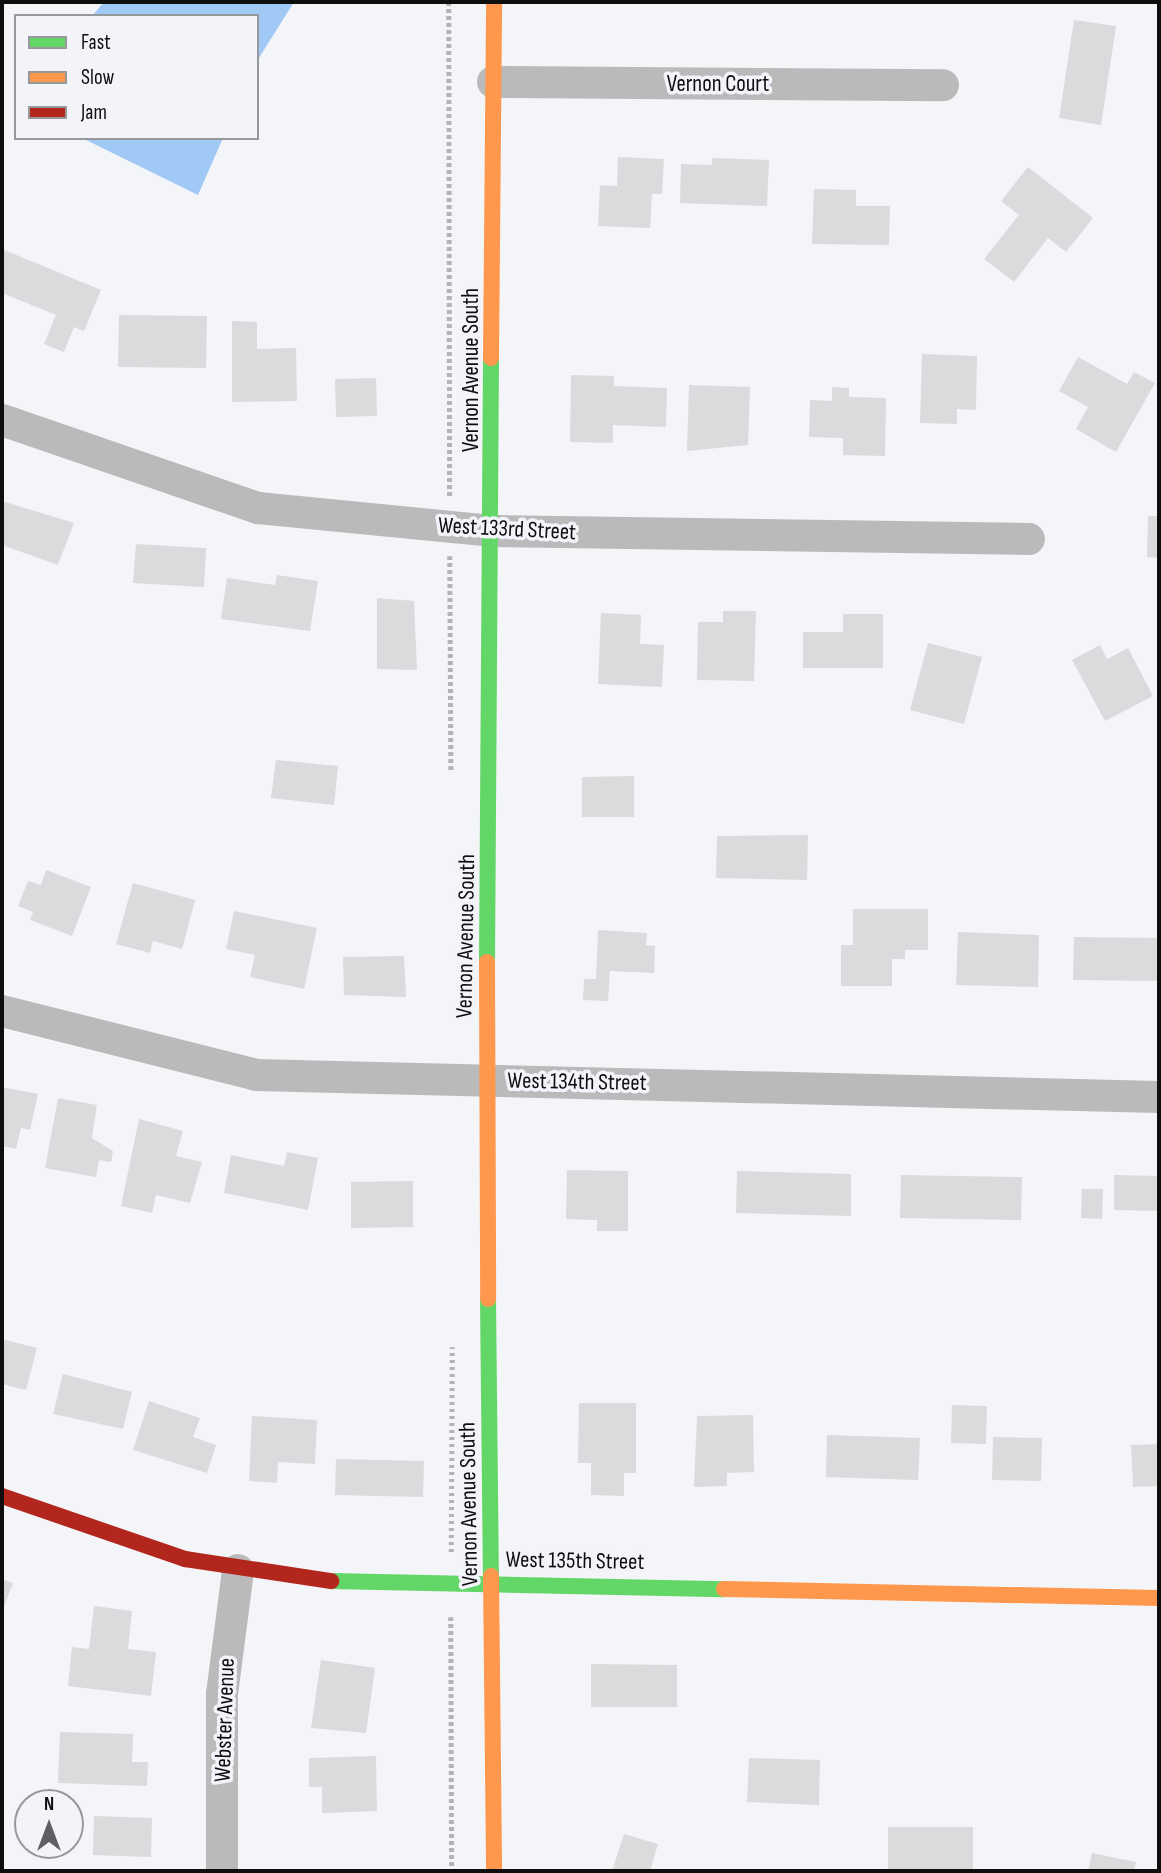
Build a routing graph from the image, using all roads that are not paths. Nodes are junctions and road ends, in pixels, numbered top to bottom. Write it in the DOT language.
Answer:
graph roads {
  1 [pos="494,2"];
  2 [pos="494,82"];
  3 [pos="943,85"];
  4 [pos="2,420"];
  5 [pos="494,531"];
  6 [pos="1029,539"];
  7 [pos="2,1011"];
  8 [pos="486,1079"];
  9 [pos="1159,1097"];
  10 [pos="2,1496"];
  11 [pos="238,1570"];
  12 [pos="494,1582"];
  13 [pos="1159,1598"];
  14 [pos="222,1871"];
  15 [pos="494,1871"];
  1 -- 2 [label="street, Vernon Avenue South"];
  2 -- 3 [label="street, Vernon Court"];
  2 -- 5 [label="street, Vernon Avenue South"];
  4 -- 5 [label="street, West 133rd Street"];
  5 -- 6 [label="street, West 133rd Street"];
  5 -- 8 [label="street, Vernon Avenue South"];
  7 -- 8 [label="street, West 134th Street"];
  8 -- 9 [label="street, West 134th Street"];
  8 -- 12 [label="street, Vernon Avenue South"];
  10 -- 11 [label="street, West 135th Street"];
  11 -- 12 [label="street, West 135th Street"];
  11 -- 14 [label="street, Webster Avenue"];
  12 -- 13 [label="street, West 135th Street"];
  12 -- 15 [label="street, Vernon Avenue South"];
}
